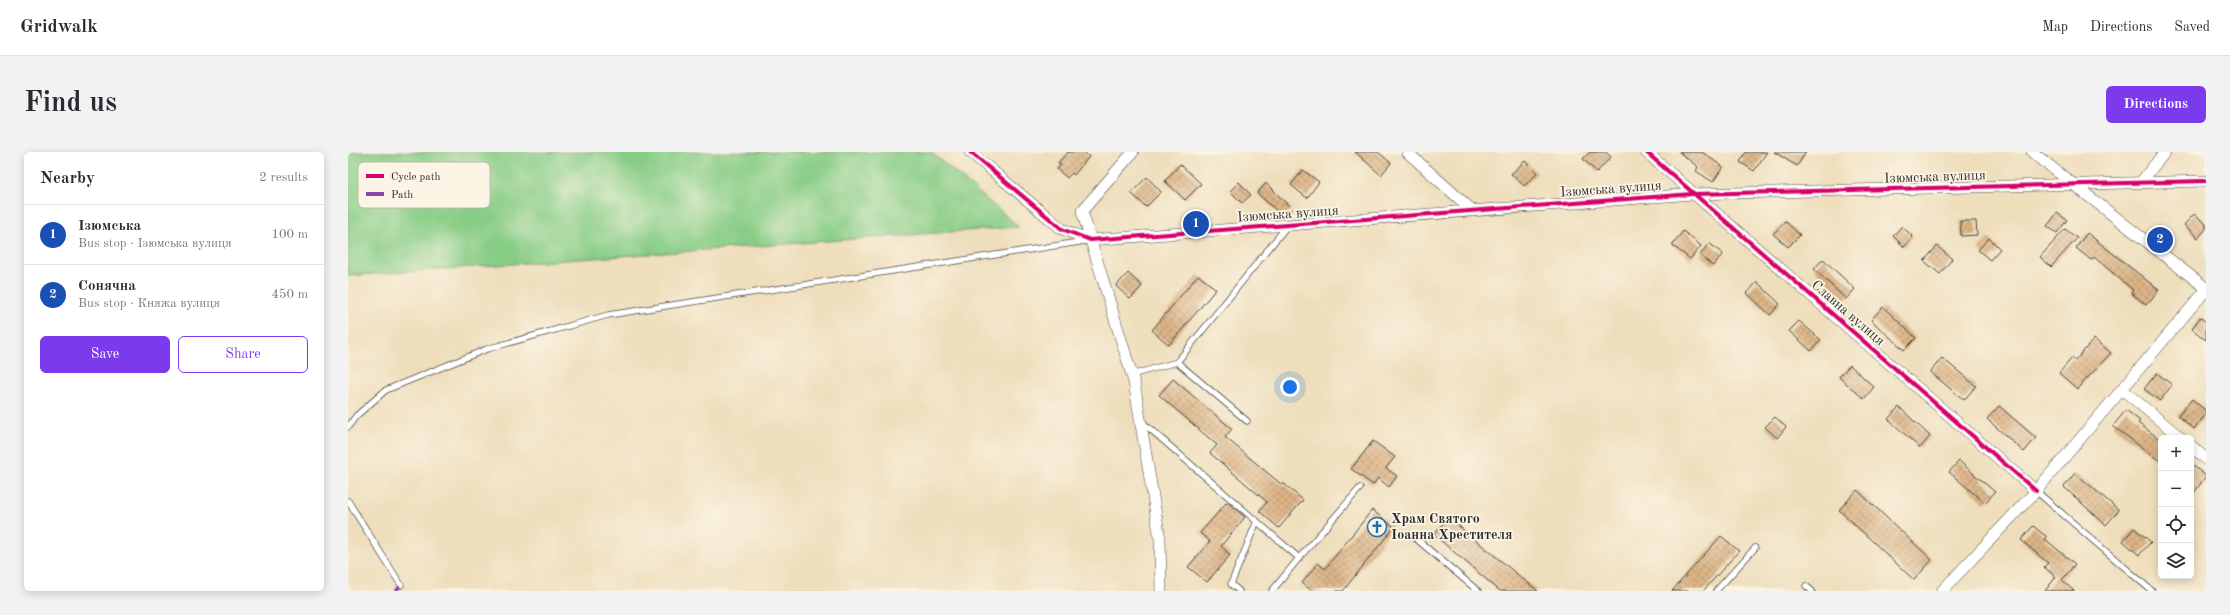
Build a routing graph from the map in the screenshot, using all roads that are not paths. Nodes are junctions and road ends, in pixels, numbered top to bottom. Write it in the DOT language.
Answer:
graph roads {
  1 [pos="970,152"];
  2 [pos="1133,152"];
  3 [pos="1407,152"];
  4 [pos="1646,152"];
  5 [pos="2032,152"];
  6 [pos="2165,152"];
  7 [pos="2206,181"];
  8 [pos="2141,182"];
  9 [pos="2072,184"];
  10 [pos="1693,194"];
  11 [pos="1473,211"];
  12 [pos="1287,225"];
  13 [pos="1090,240"];
  14 [pos="2206,289"];
  15 [pos="1177,362"];
  16 [pos="1131,375"];
  17 [pos="2123,390"];
  18 [pos="1247,420"];
  19 [pos="1140,421"];
  20 [pos="348,427"];
  21 [pos="2177,435"];
  22 [pos="2194,449"];
  23 [pos="2206,459"];
  24 [pos="1360,488"];
  25 [pos="2036,491"];
  26 [pos="348,501"];
  27 [pos="1257,521"];
  28 [pos="1414,537"];
  29 [pos="1755,548"];
  30 [pos="1299,558"];
  31 [pos="401,585"];
  32 [pos="1806,586"];
  33 [pos="1161,591"];
  34 [pos="1239,591"];
  35 [pos="1272,591"];
  36 [pos="1478,591"];
  37 [pos="1716,591"];
  38 [pos="1812,591"];
  39 [pos="1942,591"];
  40 [pos="2152,591"];
  1 -- 13 [label="street"];
  2 -- 13 [label="street"];
  3 -- 11 [label="street"];
  4 -- 10 [label="street, Славна вулиця"];
  5 -- 9 [label="street"];
  6 -- 8 [label="street"];
  7 -- 8 [label="street, Ізюмська вулиця"];
  8 -- 9 [label="street, Ізюмська вулиця"];
  9 -- 10 [label="street, Ізюмська вулиця"];
  9 -- 14 [label="street"];
  10 -- 11 [label="street, Ізюмська вулиця"];
  10 -- 25 [label="street, Славна вулиця"];
  11 -- 12 [label="street, Ізюмська вулиця"];
  12 -- 13 [label="street, Ізюмська вулиця"];
  12 -- 15 [label="lane"];
  13 -- 16 [label="street"];
  13 -- 20 [label="lane"];
  14 -- 17 [label="street"];
  15 -- 16 [label="lane"];
  15 -- 18 [label="lane"];
  16 -- 19 [label="street"];
  17 -- 21 [label="street"];
  17 -- 25 [label="street"];
  19 -- 27 [label="lane"];
  19 -- 33 [label="street"];
  22 -- 23 [label="street"];
  24 -- 30 [label="lane"];
  25 -- 39 [label="street"];
  25 -- 40 [label="lane"];
  26 -- 31 [label="lane"];
  27 -- 30 [label="lane"];
  27 -- 34 [label="lane"];
  28 -- 36 [label="lane"];
  29 -- 37 [label="lane"];
  30 -- 35 [label="lane"];
  32 -- 38 [label="lane"];
}
